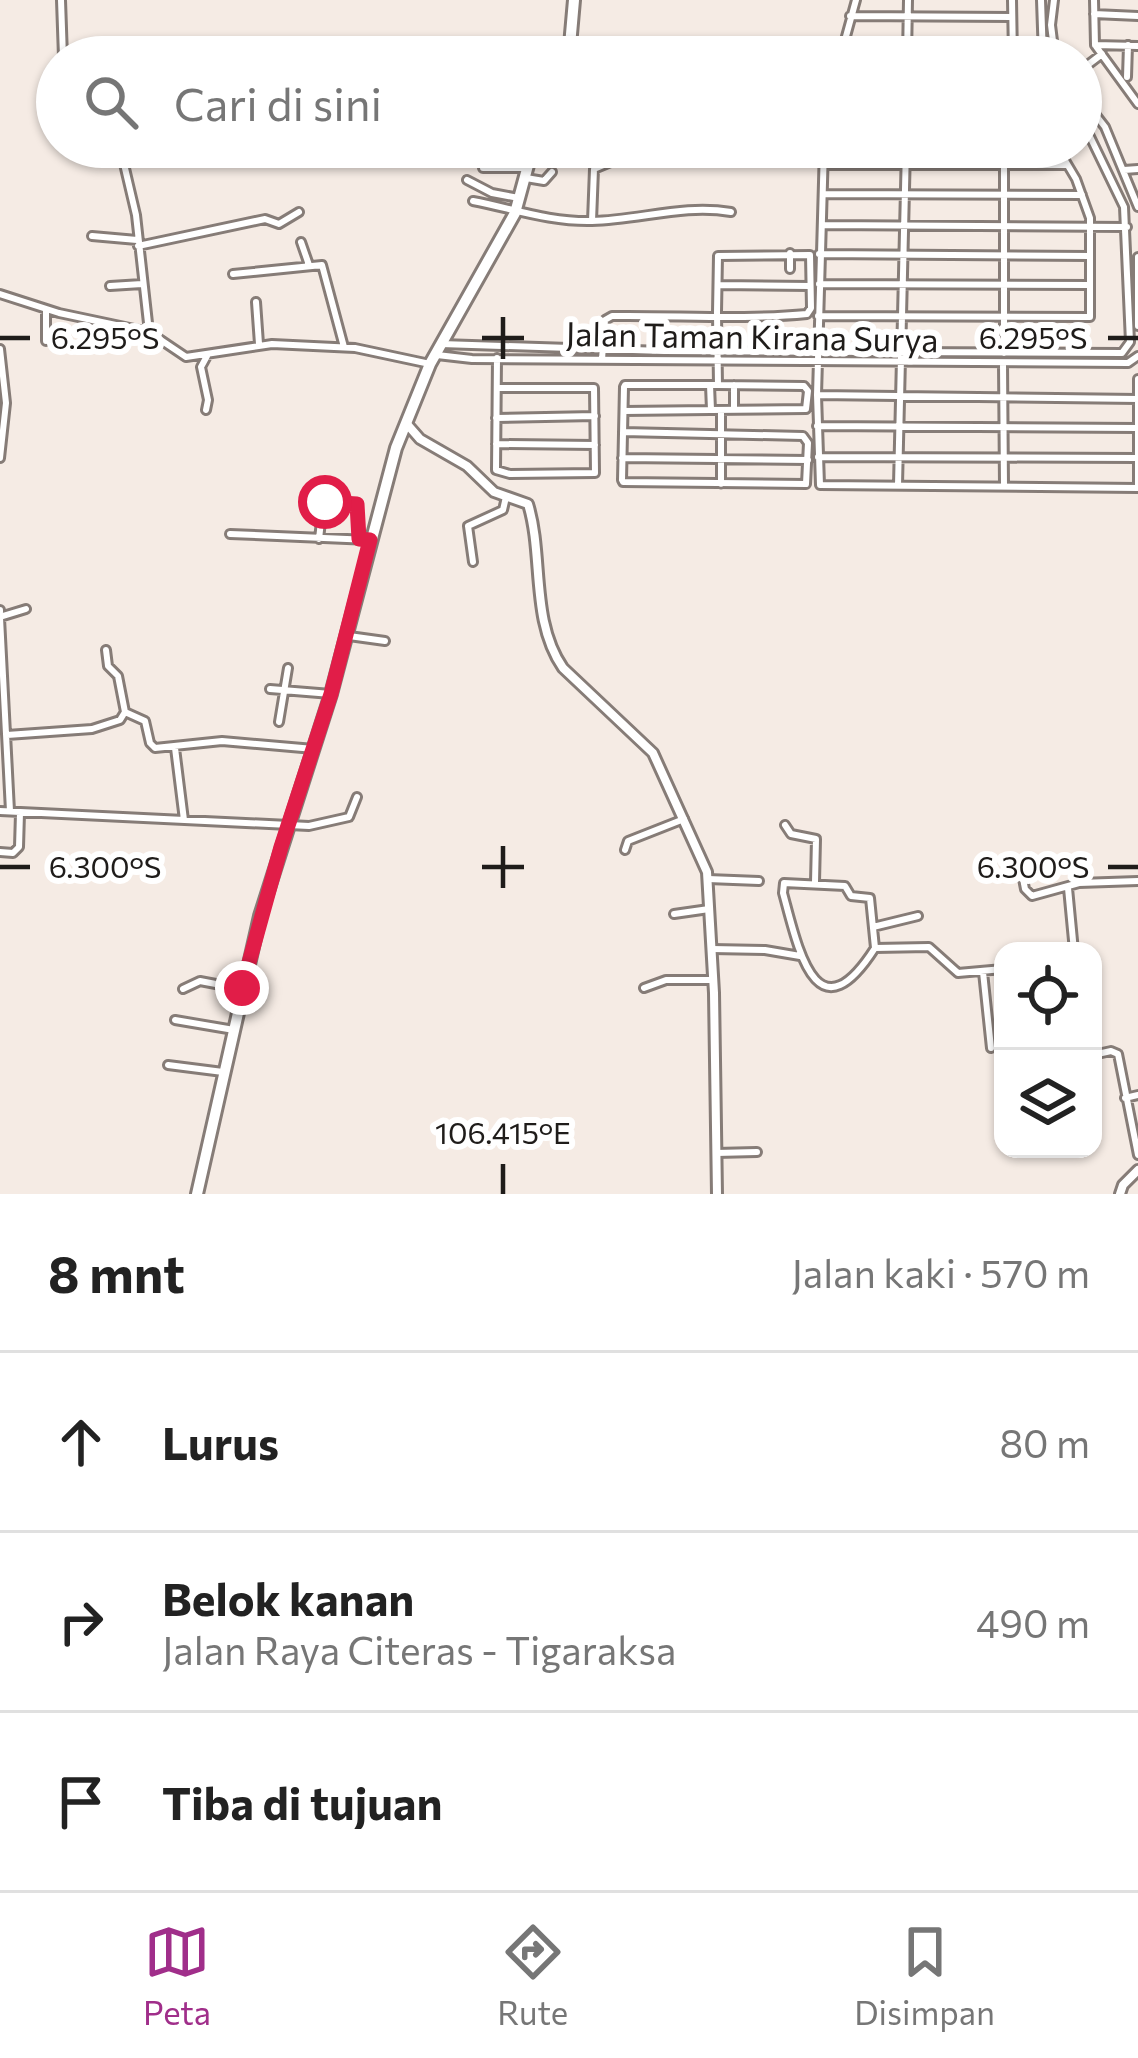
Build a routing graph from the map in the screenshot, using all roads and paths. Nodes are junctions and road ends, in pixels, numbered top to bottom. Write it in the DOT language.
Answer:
graph roads {
  1 [pos="61,0"];
  2 [pos="574,0"];
  3 [pos="856,0"];
  4 [pos="908,0"];
  5 [pos="1012,0"];
  6 [pos="1041,0"];
  7 [pos="1054,0"];
  8 [pos="1094,0"];
  9 [pos="1094,14"];
  10 [pos="850,16"];
  11 [pos="908,16"];
  12 [pos="1012,16"];
  13 [pos="1138,16"];
  14 [pos="62,36"];
  15 [pos="570,36"];
  16 [pos="845,36"];
  17 [pos="908,36"];
  18 [pos="1011,36"];
  19 [pos="1042,36"];
  20 [pos="1052,36"];
  21 [pos="1095,36"];
  22 [pos="1102,45"];
  23 [pos="1128,46"];
  24 [pos="1138,46"];
  25 [pos="1102,54"];
  26 [pos="1123,77"];
  27 [pos="1138,77"];
  28 [pos="1138,104"];
  29 [pos="1102,124"];
  30 [pos="1102,161"];
  31 [pos="125,168"];
  32 [pos="483,168"];
  33 [pos="526,168"];
  34 [pos="596,168"];
  35 [pos="823,168"];
  36 [pos="904,168"];
  37 [pos="1004,168"];
  38 [pos="1068,168"];
  39 [pos="1138,169"];
  40 [pos="1124,170"];
  41 [pos="552,172"];
  42 [pos="524,173"];
  43 [pos="467,180"];
  44 [pos="823,194"];
  45 [pos="903,194"];
  46 [pos="1005,194"];
  47 [pos="1082,195"];
  48 [pos="519,198"];
  49 [pos="472,201"];
  50 [pos="1138,207"];
  51 [pos="299,212"];
  52 [pos="731,212"];
  53 [pos="515,213"];
  54 [pos="592,221"];
  55 [pos="822,225"];
  56 [pos="903,225"];
  57 [pos="1005,226"];
  58 [pos="1092,226"];
  59 [pos="1127,227"];
  60 [pos="92,236"];
  61 [pos="301,242"];
  62 [pos="138,243"];
  63 [pos="790,253"];
  64 [pos="819,254"];
  65 [pos="903,255"];
  66 [pos="1090,256"];
  67 [pos="1005,257"];
  68 [pos="1138,257"];
  69 [pos="309,265"];
  70 [pos="790,269"];
  71 [pos="233,274"];
  72 [pos="902,283"];
  73 [pos="142,284"];
  74 [pos="718,285"];
  75 [pos="815,285"];
  76 [pos="1005,285"];
  77 [pos="1090,285"];
  78 [pos="110,286"];
  79 [pos="0,294"];
  80 [pos="256,302"];
  81 [pos="46,310"];
  82 [pos="717,314"];
  83 [pos="818,316"];
  84 [pos="901,316"];
  85 [pos="1004,319"];
  86 [pos="1138,326"];
  87 [pos="149,332"];
  88 [pos="46,341"];
  89 [pos="259,344"];
  90 [pos="344,347"];
  91 [pos="0,349"];
  92 [pos="209,353"];
  93 [pos="497,353"];
  94 [pos="435,354"];
  95 [pos="603,355"];
  96 [pos="717,356"];
  97 [pos="1138,356"];
  98 [pos="818,357"];
  99 [pos="901,358"];
  100 [pos="1004,359"];
  101 [pos="1138,379"];
  102 [pos="714,385"];
  103 [pos="734,386"];
  104 [pos="497,388"];
  105 [pos="817,395"];
  106 [pos="900,397"];
  107 [pos="1004,397"];
  108 [pos="1138,399"];
  109 [pos="206,410"];
  110 [pos="711,410"];
  111 [pos="721,410"];
  112 [pos="734,410"];
  113 [pos="623,411"];
  114 [pos="595,416"];
  115 [pos="496,418"];
  116 [pos="406,423"];
  117 [pos="817,426"];
  118 [pos="899,426"];
  119 [pos="1004,427"];
  120 [pos="1138,428"];
  121 [pos="623,433"];
  122 [pos="720,434"];
  123 [pos="496,444"];
  124 [pos="596,445"];
  125 [pos="817,457"];
  126 [pos="899,457"];
  127 [pos="1004,457"];
  128 [pos="0,458"];
  129 [pos="622,458"];
  130 [pos="1138,458"];
  131 [pos="721,459"];
  132 [pos="808,460"];
  133 [pos="721,484"];
  134 [pos="898,487"];
  135 [pos="1004,487"];
  136 [pos="1138,488"];
  137 [pos="506,497"];
  138 [pos="230,534"];
  139 [pos="320,539"];
  140 [pos="364,540"];
  141 [pos="472,562"];
  142 [pos="26,609"];
  143 [pos="0,614"];
  144 [pos="346,635"];
  145 [pos="385,641"];
  146 [pos="106,650"];
  147 [pos="288,668"];
  148 [pos="270,689"];
  149 [pos="287,690"];
  150 [pos="331,694"];
  151 [pos="124,712"];
  152 [pos="279,722"];
  153 [pos="7,735"];
  154 [pos="175,748"];
  155 [pos="314,748"];
  156 [pos="357,797"];
  157 [pos="5,811"];
  158 [pos="20,813"];
  159 [pos="684,819"];
  160 [pos="184,820"];
  161 [pos="290,822"];
  162 [pos="784,825"];
  163 [pos="625,850"];
  164 [pos="0,852"];
  165 [pos="1020,863"];
  166 [pos="708,879"];
  167 [pos="759,880"];
  168 [pos="1138,881"];
  169 [pos="815,882"];
  170 [pos="1068,888"];
  171 [pos="709,909"];
  172 [pos="674,914"];
  173 [pos="918,916"];
  174 [pos="873,927"];
  175 [pos="1073,942"];
  176 [pos="874,948"];
  177 [pos="712,949"];
  178 [pos="800,956"];
  179 [pos="994,970"];
  180 [pos="982,972"];
  181 [pos="713,980"];
  182 [pos="242,988"];
  183 [pos="644,988"];
  184 [pos="183,989"];
  185 [pos="175,1021"];
  186 [pos="234,1030"];
  187 [pos="991,1048"];
  188 [pos="1102,1053"];
  189 [pos="168,1065"];
  190 [pos="223,1072"];
  191 [pos="1138,1096"];
  192 [pos="1124,1098"];
  193 [pos="757,1152"];
  194 [pos="716,1153"];
  195 [pos="1138,1155"];
  196 [pos="1138,1170"];
  197 [pos="197,1194"];
  198 [pos="717,1194"];
  199 [pos="1120,1194"];
  1 -- 14 [label="street"];
  2 -- 15 [label="main road"];
  3 -- 10 [label="street"];
  4 -- 11 [label="street"];
  5 -- 12 [label="street"];
  6 -- 19 [label="street"];
  7 -- 20 [label="street"];
  8 -- 9 [label="street"];
  9 -- 13 [label="street"];
  9 -- 21 [label="street"];
  10 -- 11 [label="street"];
  10 -- 16 [label="street"];
  11 -- 12 [label="street"];
  11 -- 17 [label="street"];
  12 -- 18 [label="street"];
  22 -- 23 [label="street"];
  23 -- 24 [label="street"];
  23 -- 26 [label="street"];
  25 -- 26 [label="street"];
  26 -- 27 [label="street"];
  26 -- 28 [label="street"];
  29 -- 40 [label="street"];
  30 -- 59 [label="street"];
  31 -- 62 [label="street"];
  32 -- 42 [label="street"];
  33 -- 42 [label="main road"];
  34 -- 54 [label="street"];
  35 -- 44 [label="street"];
  36 -- 45 [label="street"];
  37 -- 46 [label="street"];
  38 -- 47 [label="street"];
  39 -- 40 [label="street"];
  40 -- 50 [label="street"];
  41 -- 42 [label="street"];
  42 -- 48 [label="main road"];
  43 -- 48 [label="street"];
  44 -- 45 [label="street"];
  44 -- 55 [label="street"];
  45 -- 46 [label="street"];
  45 -- 56 [label="street"];
  46 -- 47 [label="street"];
  46 -- 57 [label="street"];
  47 -- 58 [label="street"];
  48 -- 53 [label="main road"];
  49 -- 53 [label="street"];
  51 -- 62 [label="street"];
  52 -- 54 [label="street"];
  53 -- 54 [label="street"];
  53 -- 94 [label="main road"];
  55 -- 56 [label="street"];
  55 -- 64 [label="street"];
  56 -- 57 [label="street"];
  56 -- 65 [label="street"];
  57 -- 58 [label="street"];
  57 -- 67 [label="street"];
  58 -- 59 [label="street"];
  58 -- 66 [label="street"];
  59 -- 100 [label="street, Jalan Taman Kirana Surya"];
  60 -- 62 [label="street"];
  61 -- 69 [label="street"];
  62 -- 73 [label="street"];
  63 -- 70 [label="street"];
  63 -- 74 [label="street"];
  63 -- 75 [label="street"];
  64 -- 65 [label="street"];
  64 -- 75 [label="street"];
  65 -- 67 [label="street"];
  65 -- 72 [label="street"];
  66 -- 67 [label="street"];
  66 -- 77 [label="street"];
  67 -- 76 [label="street"];
  68 -- 86 [label="street"];
  69 -- 71 [label="street"];
  69 -- 90 [label="street"];
  72 -- 75 [label="street"];
  72 -- 76 [label="street"];
  72 -- 84 [label="street"];
  73 -- 78 [label="street"];
  73 -- 87 [label="street"];
  74 -- 75 [label="street"];
  74 -- 82 [label="street"];
  75 -- 82 [label="street"];
  75 -- 83 [label="street"];
  76 -- 77 [label="street"];
  76 -- 85 [label="street"];
  77 -- 85 [label="street"];
  79 -- 81 [label="street"];
  80 -- 89 [label="street"];
  81 -- 87 [label="street"];
  81 -- 88 [label="street"];
  82 -- 95 [label="street"];
  82 -- 96 [label="street"];
  83 -- 84 [label="street"];
  83 -- 98 [label="street"];
  84 -- 85 [label="street"];
  84 -- 99 [label="street"];
  85 -- 100 [label="street"];
  87 -- 92 [label="street"];
  89 -- 90 [label="street, Jalan Taman Kirana Surya"];
  89 -- 92 [label="street, Jalan Taman Kirana Surya"];
  90 -- 94 [label="street, Jalan Taman Kirana Surya"];
  91 -- 128 [label="street"];
  92 -- 109 [label="street"];
  93 -- 94 [label="street, Jalan Taman Kirana Surya"];
  93 -- 95 [label="street, Jalan Taman Kirana Surya"];
  93 -- 104 [label="street"];
  94 -- 116 [label="main road"];
  95 -- 96 [label="street, Jalan Taman Kirana Surya"];
  96 -- 98 [label="street, Jalan Taman Kirana Surya"];
  96 -- 102 [label="street"];
  97 -- 100 [label="street, Jalan Taman Kirana Surya"];
  98 -- 99 [label="street, Jalan Taman Kirana Surya"];
  98 -- 105 [label="street"];
  99 -- 100 [label="street, Jalan Taman Kirana Surya"];
  99 -- 106 [label="street"];
  100 -- 107 [label="street"];
  101 -- 108 [label="street"];
  102 -- 103 [label="street"];
  102 -- 110 [label="street"];
  102 -- 113 [label="street"];
  103 -- 112 [label="street"];
  103 -- 112 [label="street"];
  104 -- 114 [label="street"];
  104 -- 115 [label="street"];
  105 -- 106 [label="street"];
  105 -- 117 [label="street"];
  106 -- 107 [label="street"];
  106 -- 118 [label="street"];
  107 -- 108 [label="street"];
  107 -- 119 [label="street"];
  108 -- 120 [label="street"];
  110 -- 111 [label="street"];
  110 -- 113 [label="street"];
  111 -- 112 [label="street"];
  111 -- 122 [label="street"];
  113 -- 121 [label="street"];
  114 -- 115 [label="street"];
  114 -- 124 [label="street"];
  115 -- 123 [label="street"];
  116 -- 137 [label="street"];
  116 -- 140 [label="main road"];
  117 -- 118 [label="street"];
  117 -- 125 [label="street"];
  118 -- 119 [label="street"];
  118 -- 126 [label="street"];
  119 -- 120 [label="street"];
  119 -- 127 [label="street"];
  120 -- 130 [label="street"];
  121 -- 122 [label="street"];
  121 -- 129 [label="street"];
  122 -- 131 [label="street"];
  122 -- 132 [label="street"];
  123 -- 124 [label="street"];
  123 -- 124 [label="street"];
  125 -- 126 [label="street"];
  125 -- 134 [label="street"];
  126 -- 127 [label="street"];
  126 -- 134 [label="street"];
  127 -- 130 [label="street"];
  127 -- 135 [label="street"];
  129 -- 131 [label="street"];
  129 -- 133 [label="street"];
  130 -- 136 [label="street"];
  131 -- 132 [label="street"];
  131 -- 133 [label="street"];
  132 -- 133 [label="street"];
  134 -- 135 [label="street"];
  135 -- 136 [label="street"];
  137 -- 141 [label="street"];
  137 -- 159 [label="street"];
  138 -- 139 [label="street"];
  139 -- 140 [label="street"];
  139 -- 140 [label="street"];
  140 -- 144 [label="main road"];
  142 -- 143 [label="street"];
  143 -- 153 [label="street"];
  144 -- 145 [label="street"];
  144 -- 150 [label="main road"];
  146 -- 151 [label="street"];
  147 -- 149 [label="street"];
  148 -- 149 [label="street"];
  149 -- 150 [label="street"];
  149 -- 152 [label="street"];
  150 -- 155 [label="main road"];
  151 -- 153 [label="street"];
  151 -- 154 [label="street"];
  153 -- 157 [label="street"];
  154 -- 155 [label="street"];
  154 -- 160 [label="street"];
  155 -- 161 [label="main road"];
  156 -- 161 [label="street"];
  157 -- 158 [label="street"];
  158 -- 160 [label="street"];
  158 -- 164 [label="street"];
  159 -- 163 [label="street"];
  159 -- 166 [label="street"];
  160 -- 161 [label="street"];
  161 -- 182 [label="main road"];
  162 -- 169 [label="street"];
  165 -- 170 [label="street"];
  166 -- 167 [label="street"];
  166 -- 171 [label="street"];
  168 -- 170 [label="street"];
  169 -- 174 [label="street"];
  169 -- 178 [label="street"];
  170 -- 175 [label="street"];
  171 -- 172 [label="street"];
  171 -- 177 [label="street"];
  173 -- 174 [label="street"];
  174 -- 176 [label="street"];
  176 -- 178 [label="street"];
  176 -- 180 [label="street"];
  177 -- 178 [label="street"];
  177 -- 181 [label="street"];
  179 -- 180 [label="street"];
  180 -- 187 [label="street"];
  181 -- 183 [label="street"];
  181 -- 194 [label="street"];
  182 -- 184 [label="street"];
  182 -- 186 [label="main road"];
  185 -- 186 [label="street"];
  186 -- 190 [label="main road"];
  188 -- 192 [label="street"];
  189 -- 190 [label="street"];
  190 -- 197 [label="main road"];
  191 -- 192 [label="street"];
  192 -- 195 [label="street"];
  193 -- 194 [label="street"];
  194 -- 198 [label="street"];
  196 -- 199 [label="street"];
}
